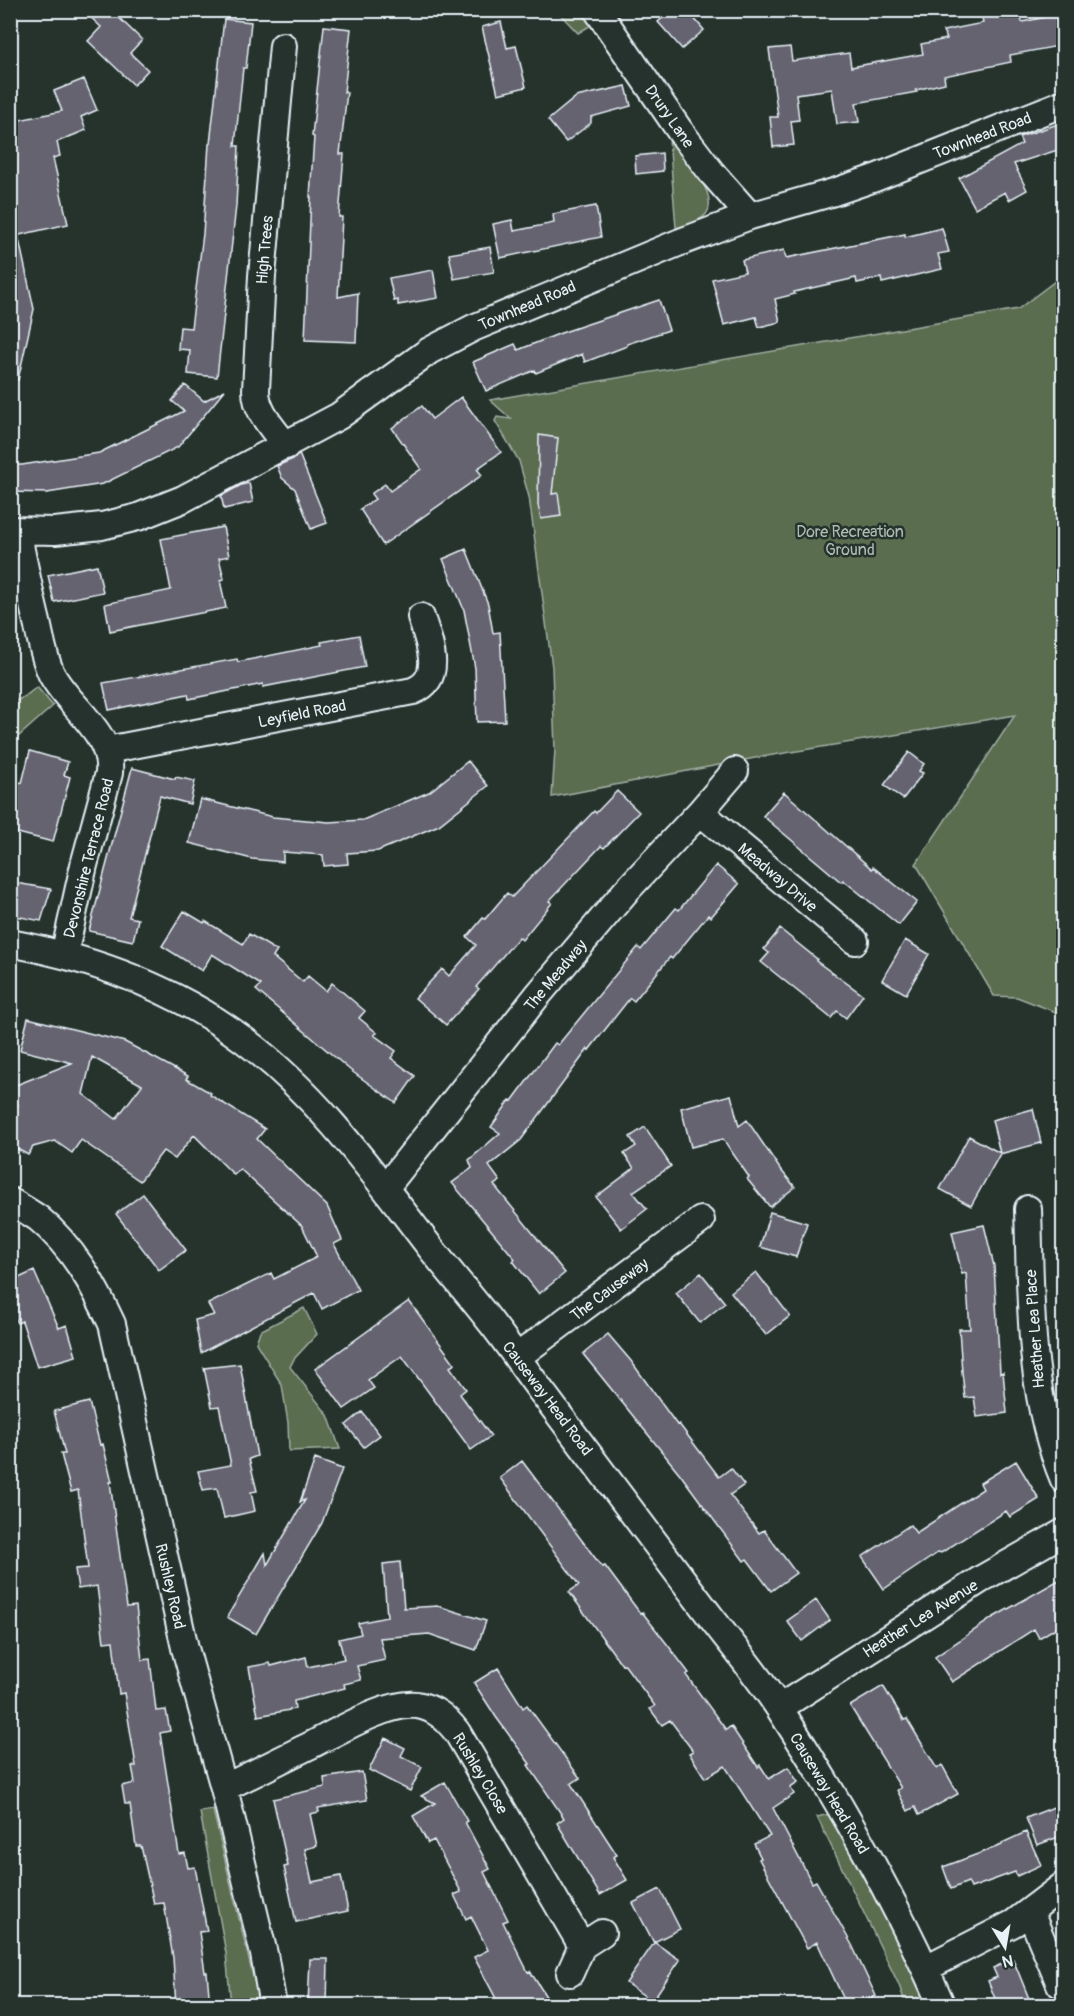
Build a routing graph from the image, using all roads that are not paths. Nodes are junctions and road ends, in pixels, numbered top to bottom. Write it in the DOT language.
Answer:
graph roads {
  1 [pos="597,10"];
  2 [pos="283,46"];
  3 [pos="1064,103"];
  4 [pos="750,216"];
  5 [pos="285,446"];
  6 [pos="15,531"];
  7 [pos="421,617"];
  8 [pos="106,750"];
  9 [pos="735,771"];
  10 [pos="700,812"];
  11 [pos="855,941"];
  12 [pos="10,943"];
  13 [pos="64,955"];
  14 [pos="386,1187"];
  15 [pos="10,1201"];
  16 [pos="1028,1209"];
  17 [pos="701,1220"];
  18 [pos="517,1357"];
  19 [pos="1064,1480"];
  20 [pos="1064,1532"];
  21 [pos="779,1708"];
  22 [pos="224,1788"];
  23 [pos="1064,1885"];
  24 [pos="1030,1912"];
  25 [pos="926,1968"];
  26 [pos="570,1972"];
  27 [pos="1060,1984"];
  28 [pos="273,2006"];
  29 [pos="942,2006"];
  1 -- 4 [label="street, Drury Lane"];
  2 -- 5 [label="street, High Trees"];
  3 -- 4 [label="street, Townhead Road"];
  4 -- 5 [label="street, Townhead Road"];
  5 -- 6 [label="street, Townhead Road"];
  6 -- 8 [label="street, Devonshire Terrace Road"];
  7 -- 8 [label="street, Leyfield Road"];
  8 -- 13 [label="street, Devonshire Terrace Road"];
  9 -- 10 [label="street, The Meadway"];
  10 -- 11 [label="street, Meadway Drive"];
  10 -- 14 [label="street, The Meadway"];
  12 -- 13 [label="street, Causeway Head Road"];
  13 -- 14 [label="street, Causeway Head Road"];
  14 -- 18 [label="street, Causeway Head Road"];
  15 -- 22 [label="street, Rushley Road"];
  16 -- 19 [label="street, Heather Lea Place"];
  17 -- 18 [label="street, The Causeway"];
  18 -- 21 [label="street, Causeway Head Road"];
  20 -- 21 [label="street, Heather Lea Avenue"];
  21 -- 25 [label="street, Causeway Head Road"];
  22 -- 26 [label="street, Rushley Close"];
  22 -- 28 [label="street, Rushley Road"];
  23 -- 24 [label="street"];
  24 -- 25 [label="street"];
  24 -- 27 [label="street"];
  25 -- 29 [label="street, Causeway Head Road"];
}
